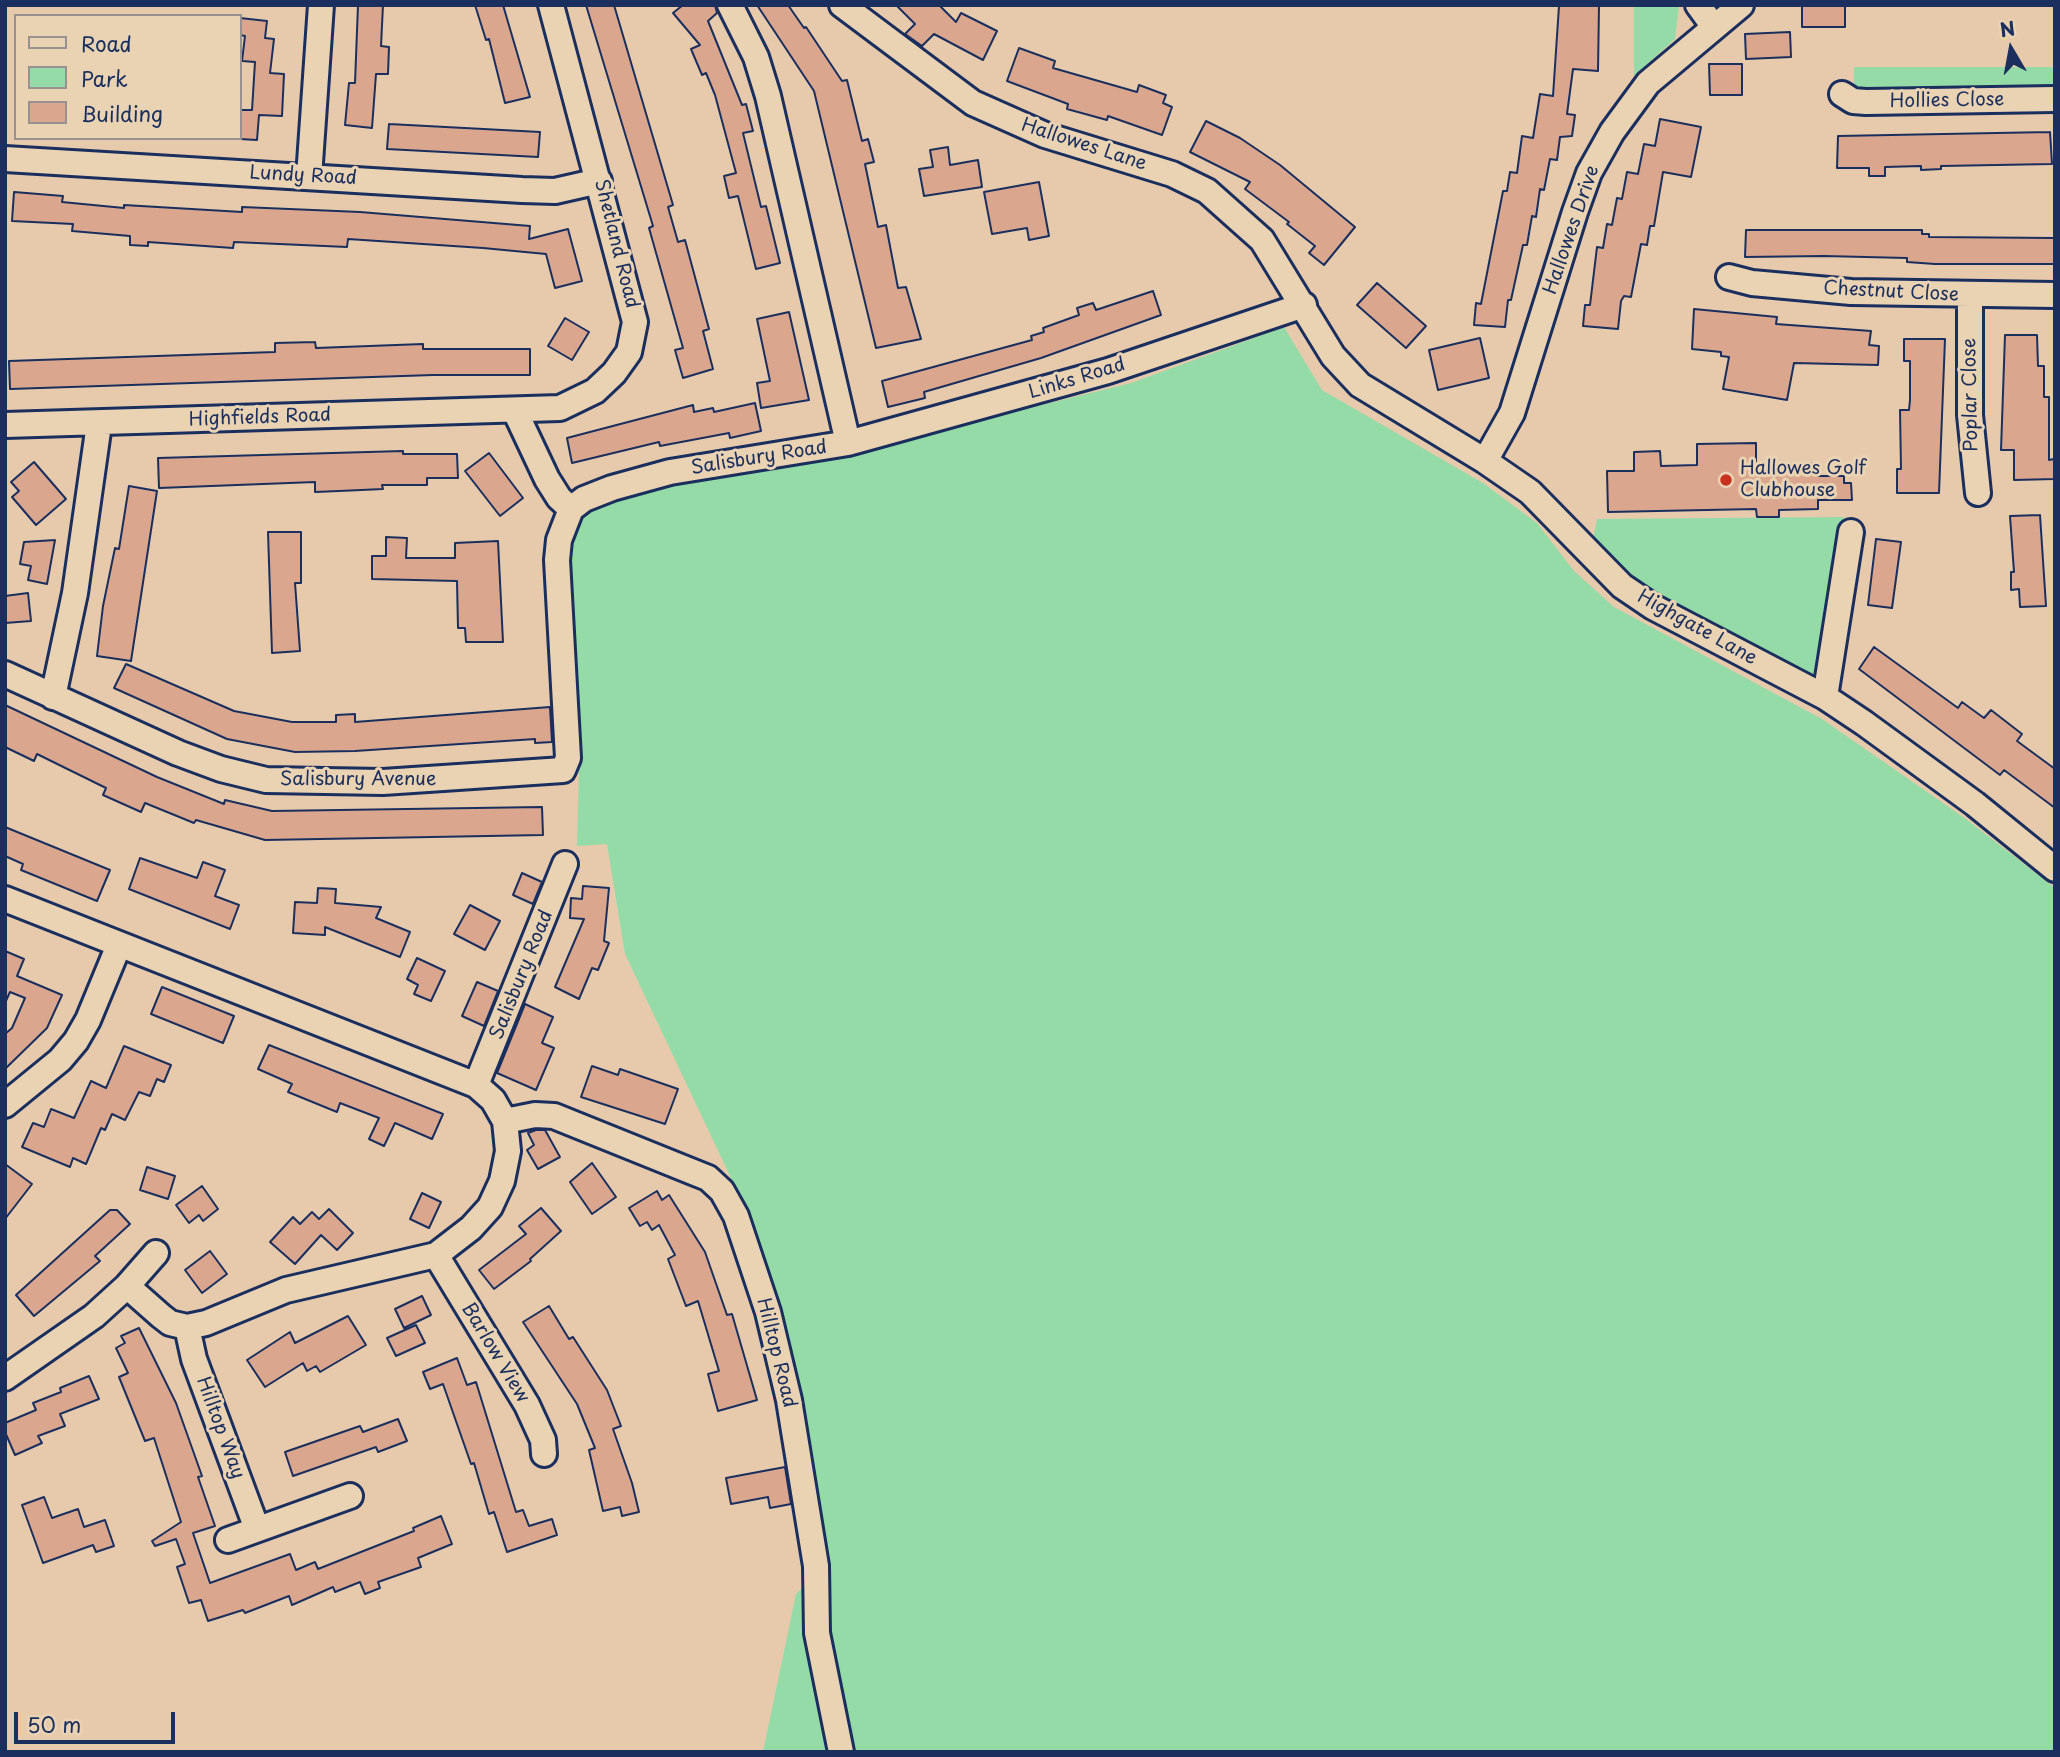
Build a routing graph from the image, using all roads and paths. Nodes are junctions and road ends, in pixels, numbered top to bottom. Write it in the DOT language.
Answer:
graph roads {
  1 [pos="321,5"];
  2 [pos="551,5"];
  3 [pos="730,5"];
  4 [pos="842,5"];
  5 [pos="1698,5"];
  6 [pos="1741,5"];
  7 [pos="1714,27"];
  8 [pos="1842,94"];
  9 [pos="2055,99"];
  10 [pos="5,159"];
  11 [pos="309,177"];
  12 [pos="599,181"];
  13 [pos="1729,277"];
  14 [pos="2055,295"];
  15 [pos="1970,296"];
  16 [pos="1304,305"];
  17 [pos="514,411"];
  18 [pos="99,424"];
  19 [pos="5,425"];
  20 [pos="848,443"];
  21 [pos="1485,461"];
  22 [pos="1978,493"];
  23 [pos="571,509"];
  24 [pos="1851,532"];
  25 [pos="5,674"];
  26 [pos="53,697"];
  27 [pos="1825,698"];
  28 [pos="565,864"];
  29 [pos="2055,869"];
  30 [pos="5,899"];
  31 [pos="119,945"];
  32 [pos="476,1085"];
  33 [pos="5,1104"];
  34 [pos="505,1121"];
  35 [pos="156,1253"];
  36 [pos="436,1255"];
  37 [pos="127,1286"];
  38 [pos="187,1327"];
  39 [pos="5,1378"];
  40 [pos="544,1454"];
  41 [pos="350,1496"];
  42 [pos="257,1529"];
  43 [pos="228,1540"];
  44 [pos="841,1752"];
  1 -- 11 [label="street"];
  2 -- 12 [label="street, Shetland Road"];
  3 -- 20 [label="street, Salisbury Road"];
  4 -- 16 [label="street, Hallowes Lane"];
  5 -- 7 [label="street"];
  6 -- 7 [label="street, Hallowes Drive"];
  7 -- 21 [label="street, Hallowes Drive"];
  8 -- 9 [label="street, Hollies Close"];
  10 -- 11 [label="street, Lundy Road"];
  11 -- 12 [label="street, Lundy Road"];
  12 -- 17 [label="street, Shetland Road"];
  13 -- 15 [label="street, Chestnut Close"];
  14 -- 15 [label="street, Chestnut Close"];
  15 -- 22 [label="street, Poplar Close"];
  16 -- 20 [label="street, Links Road"];
  16 -- 21 [label="street, Highgate Lane"];
  17 -- 18 [label="street, Highfields Road"];
  17 -- 23 [label="street"];
  18 -- 19 [label="street, Highfields Road"];
  18 -- 26 [label="street"];
  20 -- 23 [label="street, Salisbury Road"];
  21 -- 27 [label="street, Highgate Lane"];
  23 -- 26 [label="street, Salisbury Avenue"];
  24 -- 27 [label="street"];
  25 -- 26 [label="street, Salisbury Avenue"];
  27 -- 29 [label="street, Highgate Lane"];
  28 -- 32 [label="street, Salisbury Road"];
  30 -- 31 [label="street"];
  31 -- 32 [label="street"];
  31 -- 33 [label="street"];
  32 -- 34 [label="street"];
  34 -- 36 [label="street"];
  34 -- 44 [label="street, Hilltop Road"];
  35 -- 37 [label="street"];
  36 -- 38 [label="street"];
  36 -- 40 [label="street, Barlow View"];
  37 -- 38 [label="street"];
  37 -- 39 [label="street"];
  38 -- 42 [label="street, Hilltop Way"];
  41 -- 42 [label="street"];
  42 -- 43 [label="street"];
}
